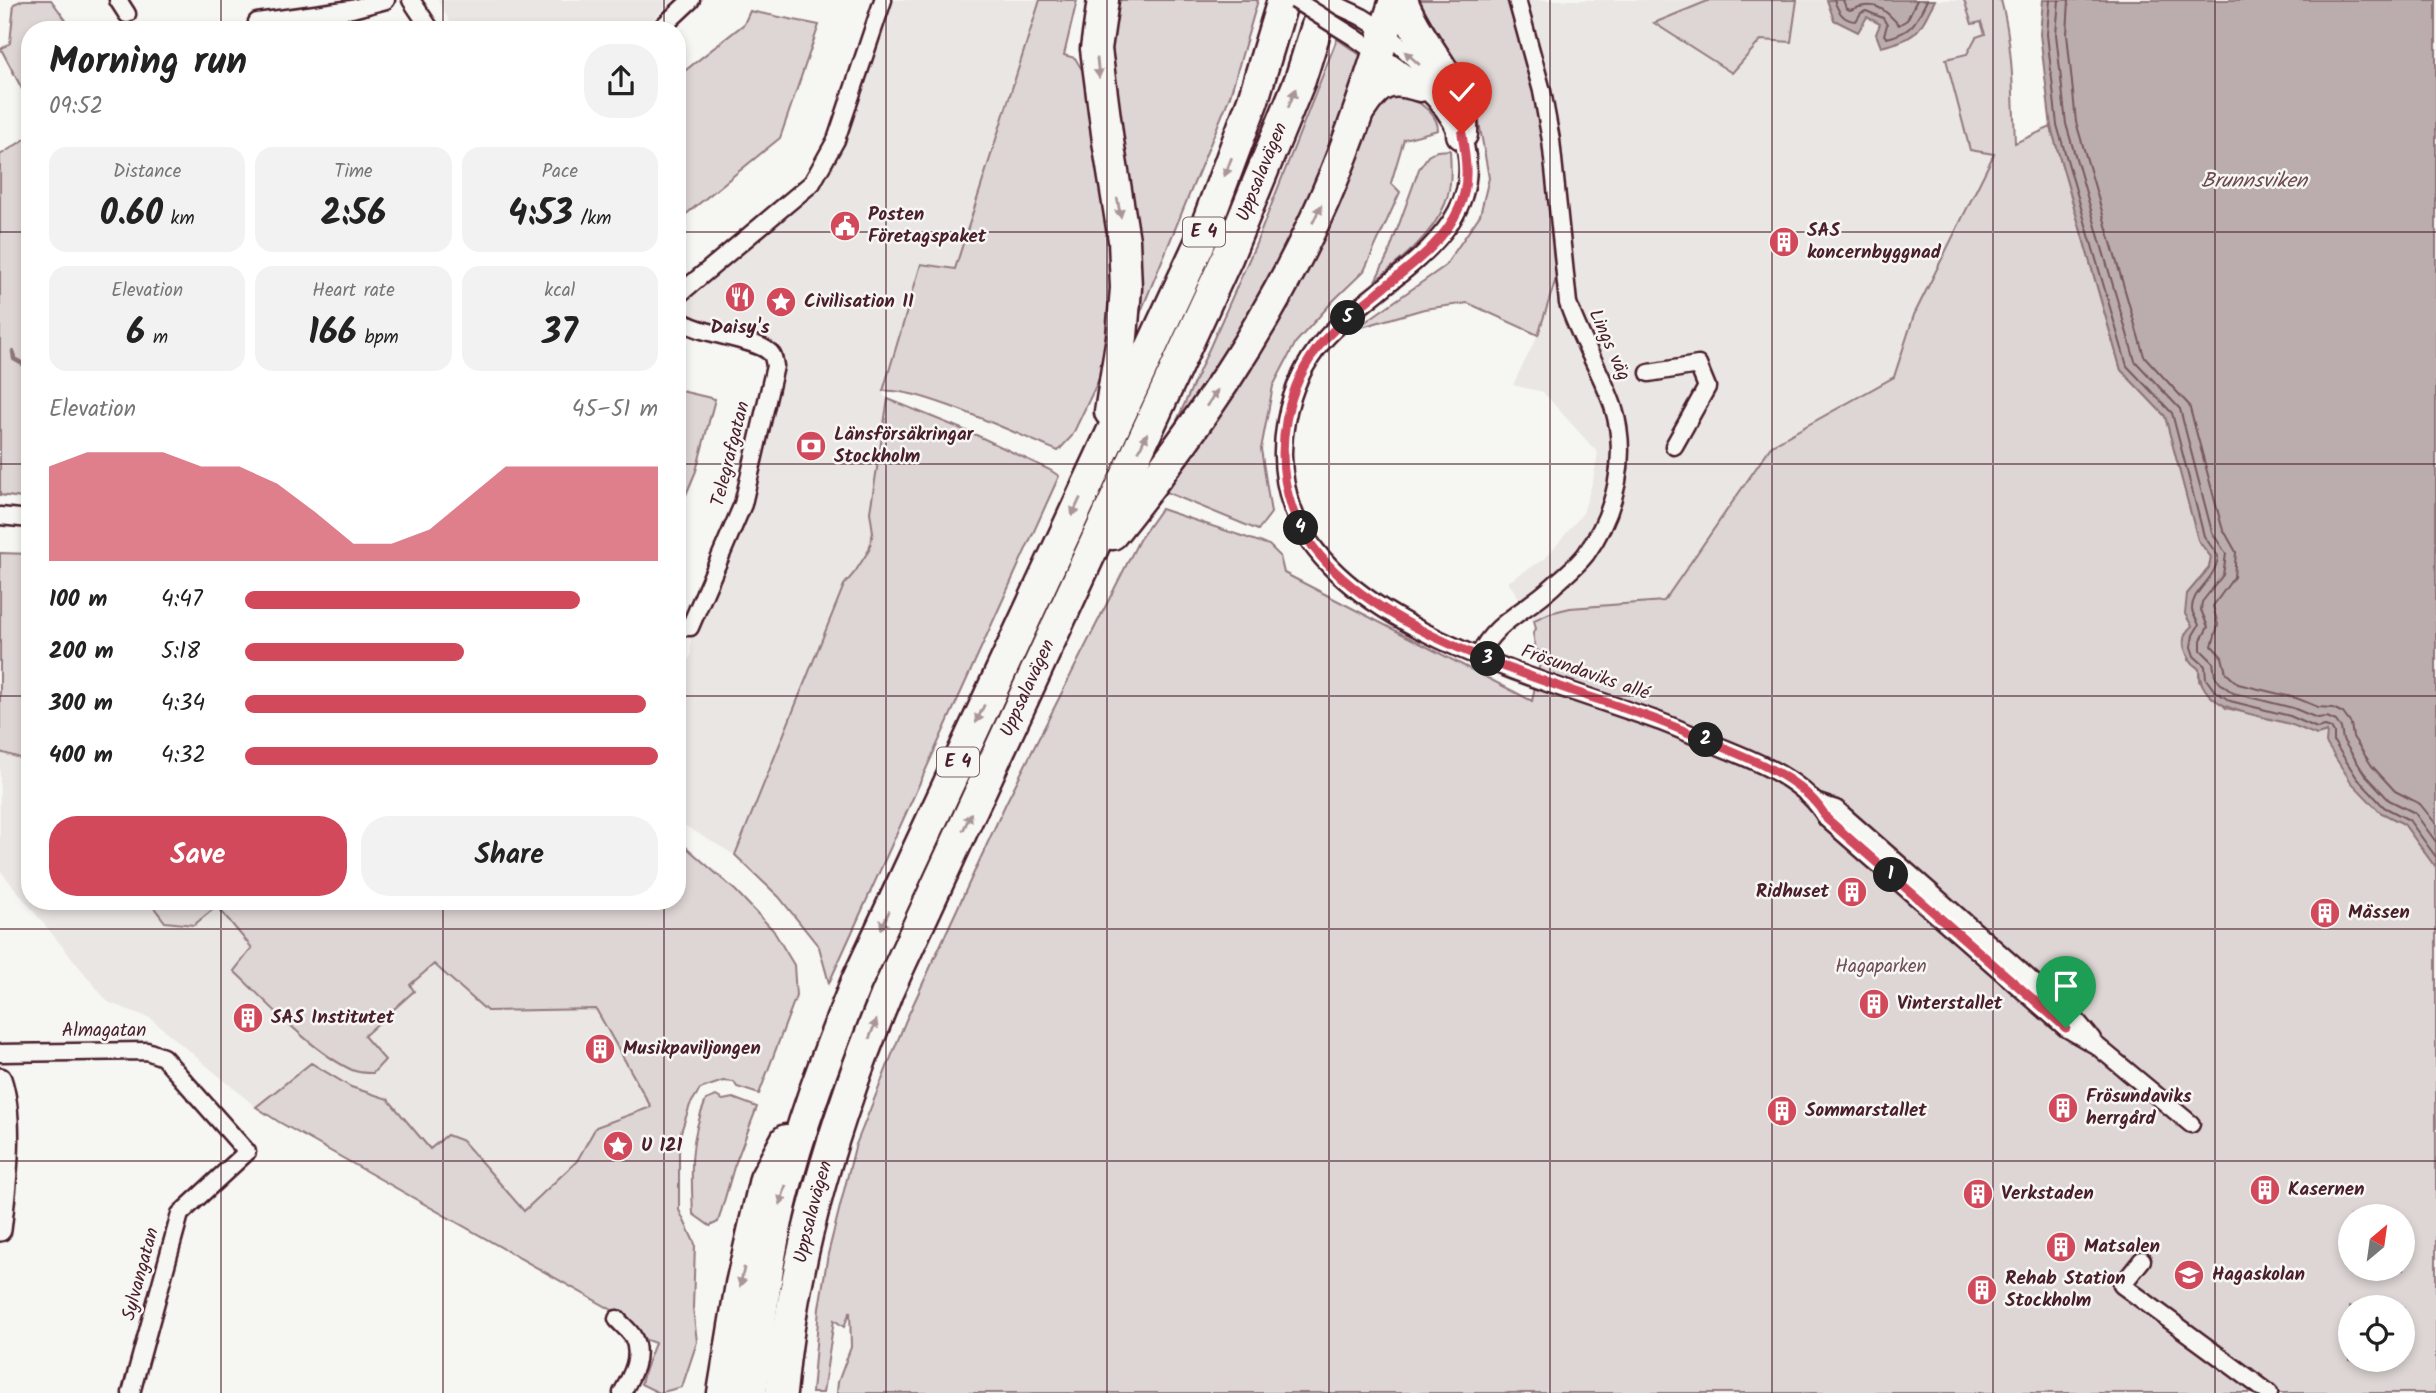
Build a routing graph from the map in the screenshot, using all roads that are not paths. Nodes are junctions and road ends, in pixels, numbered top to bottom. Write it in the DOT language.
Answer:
graph roads {
  1 [pos="118,0"];
  2 [pos="386,0"];
  3 [pos="411,0"];
  4 [pos="691,0"];
  5 [pos="883,0"];
  6 [pos="1103,0"];
  7 [pos="1283,0"];
  8 [pos="1295,0"];
  9 [pos="1327,0"];
  10 [pos="1395,0"];
  11 [pos="1402,0"];
  12 [pos="1517,0"];
  13 [pos="127,15"];
  14 [pos="264,21"];
  15 [pos="425,21"];
  16 [pos="669,21"];
  17 [pos="1369,35"];
  18 [pos="1420,86"];
  19 [pos="1355,117"];
  20 [pos="1464,146"];
  21 [pos="686,288"];
  22 [pos="686,326"];
  23 [pos="1648,373"];
  24 [pos="1105,445"];
  25 [pos="1674,446"];
  26 [pos="0,516"];
  27 [pos="21,518"];
  28 [pos="1083,570"];
  29 [pos="686,623"];
  30 [pos="1479,656"];
  31 [pos="0,1053"];
  32 [pos="0,1079"];
  33 [pos="816,1082"];
  34 [pos="2191,1124"];
  35 [pos="247,1152"];
  36 [pos="0,1230"];
  37 [pos="2142,1259"];
  38 [pos="617,1319"];
  39 [pos="784,1360"];
  40 [pos="131,1393"];
  41 [pos="622,1393"];
  42 [pos="723,1393"];
  43 [pos="751,1393"];
  44 [pos="781,1393"];
  45 [pos="790,1393"];
  46 [pos="2269,1393"];
  1 -- 13 [label="street"];
  2 -- 14 [label="street"];
  3 -- 15 [label="street"];
  4 -- 16 [label="street"];
  5 -- 21 [label="street"];
  6 -- 24 [label="highway, one-way"];
  7 -- 24 [label="highway, Uppsalavägen / E 4, one-way"];
  8 -- 17 [label="street, bridge"];
  9 -- 17 [label="street"];
  28 -- 9 [label="highway, Uppsalavägen / E 4, one-way"];
  10 -- 17 [label="highway"];
  11 -- 20 [label="highway"];
  12 -- 30 [label="street, Lings väg"];
  17 -- 18 [label="street, Frösundaviks allé"];
  17 -- 19 [label="highway"];
  20 -- 17 [label="street, one-way"];
  18 -- 19 [label="highway"];
  18 -- 20 [label="street, Frösundaviks allé"];
  28 -- 19 [label="highway, one-way"];
  20 -- 30 [label="street, Frösundaviks allé"];
  22 -- 29 [label="street, Telegrafgatan"];
  23 -- 25 [label="street"];
  24 -- 33 [label="highway, Uppsalavägen / E 4, one-way"];
  26 -- 27 [label="street"];
  39 -- 28 [label="highway, Uppsalavägen / E 4, one-way"];
  30 -- 34 [label="street, Frösundaviks allé"];
  31 -- 35 [label="street, Almagatan"];
  32 -- 36 [label="street"];
  33 -- 42 [label="highway, one-way"];
  33 -- 43 [label="highway, Uppsalavägen / E 4, one-way"];
  35 -- 40 [label="street, Sylvangatan"];
  37 -- 46 [label="street"];
  38 -- 41 [label="street"];
  39 -- 44 [label="highway, Uppsalavägen / E 4"];
  39 -- 45 [label="highway"];
}
